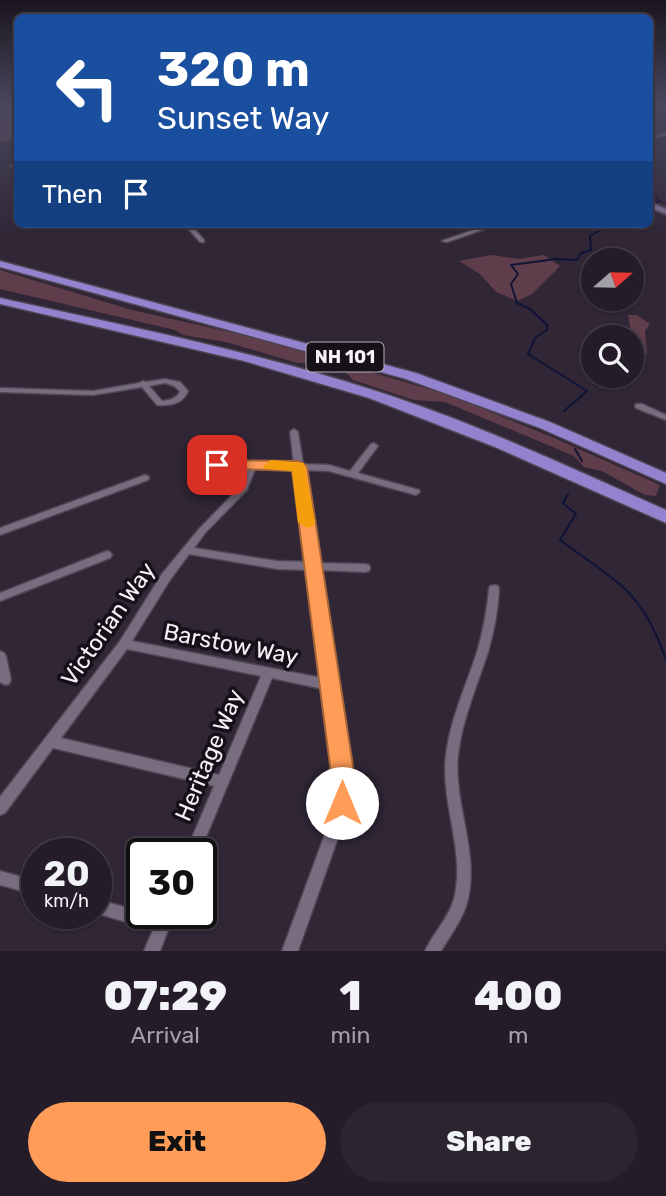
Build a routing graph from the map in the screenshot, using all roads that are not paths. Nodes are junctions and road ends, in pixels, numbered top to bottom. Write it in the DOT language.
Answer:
graph roads {
  1 [pos="191,228"];
  2 [pos="484,228"];
  3 [pos="202,241"];
  4 [pos="445,241"];
  5 [pos="3,264"];
  6 [pos="0,299"];
  7 [pos="144,383"];
  8 [pos="0,390"];
  9 [pos="639,406"];
  10 [pos="666,418"];
  11 [pos="294,432"];
  12 [pos="374,446"];
  13 [pos="217,465"];
  14 [pos="252,466"];
  15 [pos="299,466"];
  16 [pos="352,474"];
  17 [pos="145,478"];
  18 [pos="666,479"];
  19 [pos="416,492"];
  20 [pos="666,517"];
  21 [pos="0,532"];
  22 [pos="187,550"];
  23 [pos="107,555"];
  24 [pos="313,566"];
  25 [pos="365,568"];
  26 [pos="494,589"];
  27 [pos="0,597"];
  28 [pos="124,644"];
  29 [pos="0,656"];
  30 [pos="268,673"];
  31 [pos="5,680"];
  32 [pos="330,685"];
  33 [pos="51,741"];
  34 [pos="222,782"];
  35 [pos="0,808"];
  36 [pos="199,838"];
  37 [pos="0,878"];
  38 [pos="21,884"];
  39 [pos="161,929"];
  40 [pos="152,951"];
  41 [pos="290,951"];
  42 [pos="433,951"];
  1 -- 3 [label="street"];
  2 -- 4 [label="street"];
  5 -- 18 [label="highway, NH 101"];
  6 -- 20 [label="highway, NH 101"];
  7 -- 7 [label="street"];
  7 -- 8 [label="street"];
  9 -- 10 [label="street"];
  11 -- 15 [label="street"];
  12 -- 16 [label="street"];
  13 -- 14 [label="street"];
  14 -- 15 [label="street"];
  14 -- 22 [label="street, Victorian Way"];
  15 -- 16 [label="street"];
  15 -- 24 [label="street"];
  16 -- 19 [label="street"];
  17 -- 21 [label="street"];
  22 -- 24 [label="street"];
  22 -- 28 [label="street, Victorian Way"];
  23 -- 27 [label="street"];
  24 -- 25 [label="street"];
  24 -- 32 [label="street"];
  26 -- 42 [label="street"];
  28 -- 30 [label="street, Barstow Way"];
  28 -- 33 [label="street, Victorian Way"];
  29 -- 31 [label="street"];
  30 -- 32 [label="street, Barstow Way"];
  30 -- 34 [label="street, Heritage Way"];
  32 -- 41 [label="street"];
  33 -- 34 [label="street"];
  33 -- 35 [label="street, Victorian Way"];
  34 -- 36 [label="street, Heritage Way"];
  37 -- 38 [label="street"];
  39 -- 40 [label="street"];
}
